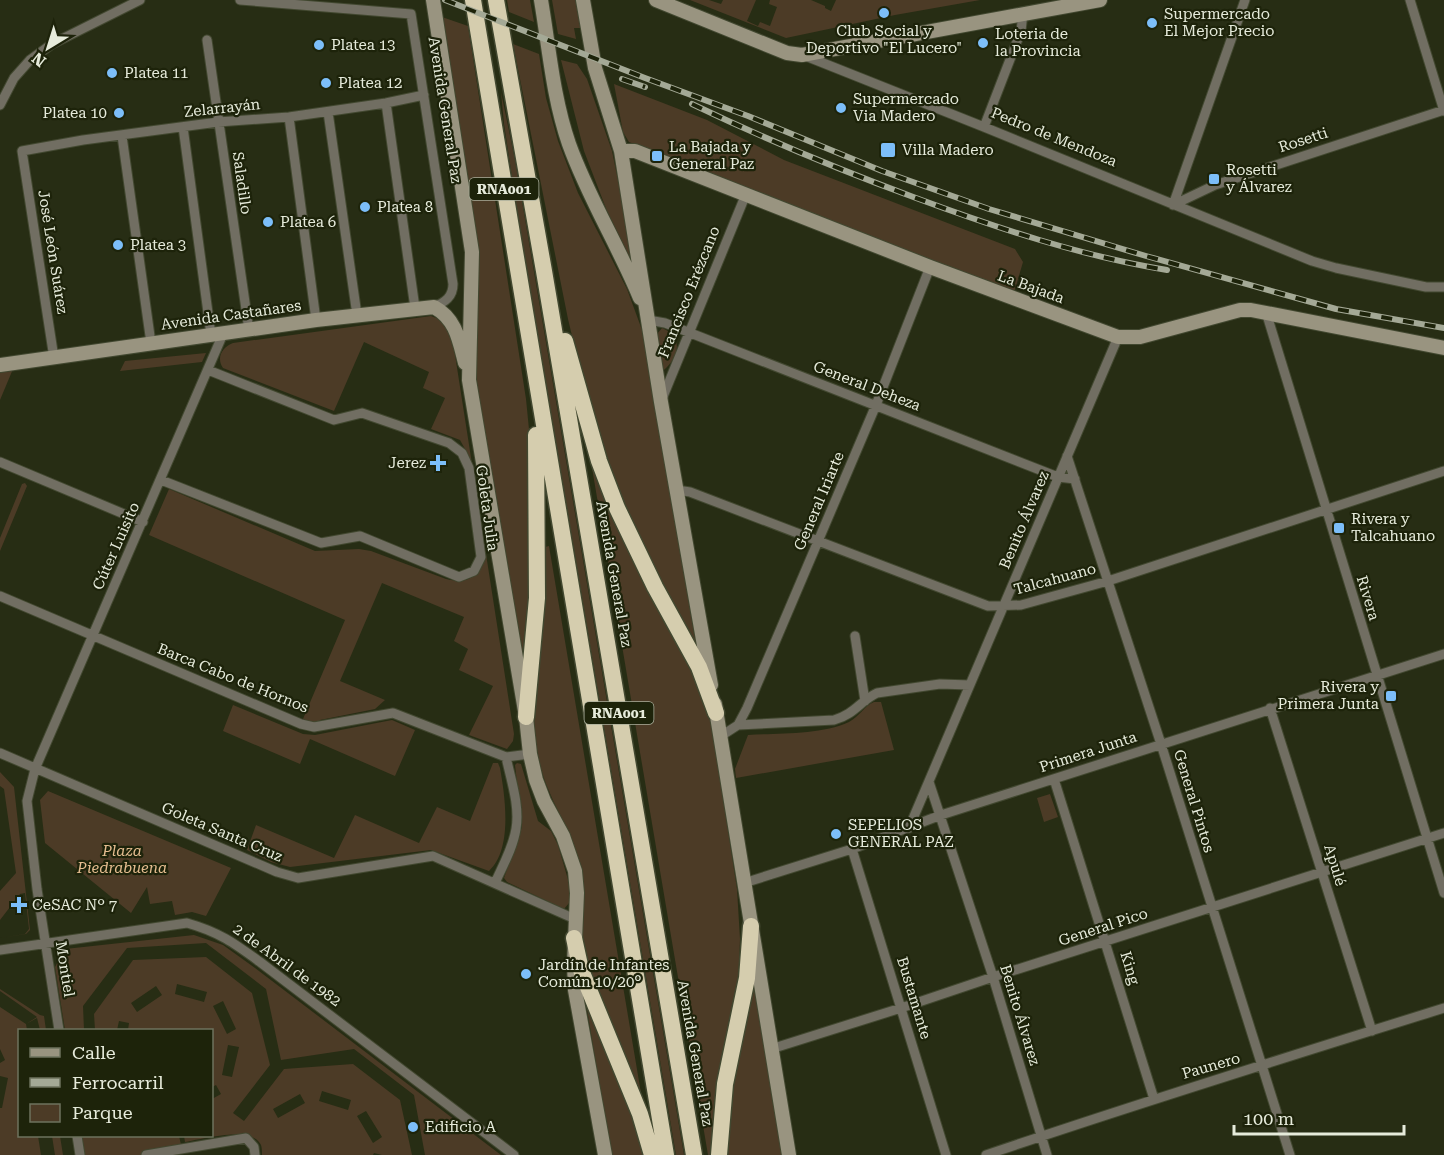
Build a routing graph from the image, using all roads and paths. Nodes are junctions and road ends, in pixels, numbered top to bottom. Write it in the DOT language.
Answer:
graph roads {
  1 [pos="140,0"];
  2 [pos="240,0"];
  3 [pos="433,0"];
  4 [pos="473,0"];
  5 [pos="496,0"];
  6 [pos="541,0"];
  7 [pos="584,0"];
  8 [pos="656,0"];
  9 [pos="1100,0"];
  10 [pos="1245,0"];
  11 [pos="1410,0"];
  12 [pos="1083,1"];
  13 [pos="1023,13"];
  14 [pos="207,40"];
  15 [pos="802,55"];
  16 [pos="424,95"];
  17 [pos="386,103"];
  18 [pos="0,105"];
  19 [pos="1444,110"];
  20 [pos="328,112"];
  21 [pos="289,117"];
  22 [pos="218,122"];
  23 [pos="984,127"];
  24 [pos="183,128"];
  25 [pos="122,136"];
  26 [pos="621,151"];
  27 [pos="22,152"];
  28 [pos="746,194"];
  29 [pos="1173,205"];
  30 [pos="930,267"];
  31 [pos="544,271"];
  32 [pos="1444,287"];
  33 [pos="434,307"];
  34 [pos="415,308"];
  35 [pos="1266,312"];
  36 [pos="357,315"];
  37 [pos="648,318"];
  38 [pos="316,320"];
  39 [pos="249,330"];
  40 [pos="689,332"];
  41 [pos="217,334"];
  42 [pos="1118,337"];
  43 [pos="151,343"];
  44 [pos="1444,348"];
  45 [pos="54,358"];
  46 [pos="0,365"];
  47 [pos="208,370"];
  48 [pos="535,377"];
  49 [pos="469,380"];
  50 [pos="661,402"];
  51 [pos="876,405"];
  52 [pos="1067,456"];
  53 [pos="0,462"];
  54 [pos="1444,471"];
  55 [pos="1058,477"];
  56 [pos="1075,479"];
  57 [pos="161,480"];
  58 [pos="677,490"];
  59 [pos="1326,509"];
  60 [pos="143,522"];
  61 [pos="818,541"];
  62 [pos="1108,581"];
  63 [pos="0,596"];
  64 [pos="1004,607"];
  65 [pos="93,636"];
  66 [pos="855,636"];
  67 [pos="1444,654"];
  68 [pos="1376,677"];
  69 [pos="970,685"];
  70 [pos="865,701"];
  71 [pos="1270,708"];
  72 [pos="716,713"];
  73 [pos="526,717"];
  74 [pos="738,725"];
  75 [pos="721,736"];
  76 [pos="1161,744"];
  77 [pos="0,753"];
  78 [pos="530,754"];
  79 [pos="506,757"];
  80 [pos="35,769"];
  81 [pos="1054,779"];
  82 [pos="929,782"];
  83 [pos="941,815"];
  84 [pos="909,828"];
  85 [pos="1444,833"];
  86 [pos="1427,839"];
  87 [pos="852,849"];
  88 [pos="1322,873"];
  89 [pos="495,883"];
  90 [pos="744,883"];
  91 [pos="1444,893"];
  92 [pos="1212,908"];
  93 [pos="575,919"];
  94 [pos="751,926"];
  95 [pos="574,938"];
  96 [pos="1106,941"];
  97 [pos="46,943"];
  98 [pos="0,951"];
  99 [pos="993,977"];
  100 [pos="901,1008"];
  101 [pos="1444,1008"];
  102 [pos="59,1029"];
  103 [pos="1372,1031"];
  104 [pos="771,1049"];
  105 [pos="1261,1067"];
  106 [pos="1154,1099"];
  107 [pos="1041,1136"];
  108 [pos="77,1137"];
  109 [pos="80,1155"];
  110 [pos="146,1155"];
  111 [pos="255,1155"];
  112 [pos="514,1155"];
  113 [pos="605,1155"];
  114 [pos="652,1155"];
  115 [pos="666,1155"];
  116 [pos="694,1155"];
  117 [pos="719,1155"];
  118 [pos="789,1155"];
  119 [pos="946,1155"];
  120 [pos="986,1155"];
  121 [pos="1047,1155"];
  122 [pos="1290,1155"];
  1 -- 18 [label="street"];
  2 -- 16 [label="street, Avenida General Paz"];
  3 -- 49 [label="street, Avenida General Paz"];
  4 -- 48 [label="highway, RNA001"];
  5 -- 31 [label="highway, Avenida General Paz / RNA001"];
  6 -- 37 [label="street"];
  7 -- 26 [label="street"];
  8 -- 15 [label="street, Pedro de Mendoza"];
  9 -- 12 [label="street"];
  10 -- 29 [label="street"];
  11 -- 19 [label="street"];
  12 -- 13 [label="street"];
  13 -- 15 [label="street"];
  13 -- 23 [label="street"];
  14 -- 22 [label="street, Saladillo"];
  15 -- 23 [label="street, Pedro de Mendoza"];
  16 -- 17 [label="street, Zelarrayán"];
  16 -- 33 [label="street, Avenida General Paz"];
  17 -- 20 [label="street, Zelarrayán"];
  17 -- 34 [label="street"];
  19 -- 29 [label="street, Rosetti"];
  20 -- 21 [label="street, Zelarrayán"];
  20 -- 36 [label="street"];
  21 -- 22 [label="street, Zelarrayán"];
  21 -- 38 [label="street"];
  22 -- 24 [label="street, Zelarrayán"];
  22 -- 39 [label="street, Saladillo"];
  23 -- 29 [label="street, Pedro de Mendoza"];
  24 -- 25 [label="street, Zelarrayán"];
  24 -- 41 [label="street"];
  25 -- 27 [label="street, Zelarrayán"];
  25 -- 43 [label="street"];
  26 -- 28 [label="street, La Bajada"];
  26 -- 37 [label="street"];
  27 -- 45 [label="street, José León Suárez"];
  28 -- 30 [label="street, La Bajada"];
  28 -- 40 [label="street, Francisco Erézcano"];
  29 -- 32 [label="street, Pedro de Mendoza"];
  30 -- 42 [label="street, La Bajada"];
  30 -- 51 [label="street, General Iriarte"];
  31 -- 72 [label="highway"];
  31 -- 116 [label="highway, Avenida General Paz / RNA001"];
  33 -- 34 [label="street, Avenida Castañares"];
  33 -- 49 [label="street, Avenida General Paz"];
  34 -- 36 [label="street, Avenida Castañares"];
  35 -- 42 [label="street, La Bajada"];
  35 -- 44 [label="street, La Bajada"];
  35 -- 59 [label="street, Rivera"];
  36 -- 38 [label="street, Avenida Castañares"];
  37 -- 40 [label="street, General Deheza"];
  37 -- 50 [label="street"];
  38 -- 39 [label="street, Avenida Castañares"];
  39 -- 41 [label="street, Avenida Castañares"];
  40 -- 50 [label="street, Francisco Erézcano"];
  40 -- 51 [label="street, General Deheza"];
  41 -- 43 [label="street, Avenida Castañares"];
  41 -- 47 [label="street, Cúter Luisito"];
  42 -- 52 [label="street, Benito Álvarez"];
  43 -- 45 [label="street, Avenida Castañares"];
  45 -- 46 [label="street, Avenida Castañares"];
  47 -- 57 [label="street, Cúter Luisito"];
  47 -- 57 [label="street, Goleta Julia"];
  48 -- 73 [label="highway"];
  48 -- 115 [label="highway, RNA001"];
  49 -- 73 [label="street, Avenida General Paz"];
  50 -- 58 [label="street"];
  51 -- 55 [label="street, General Deheza"];
  51 -- 61 [label="street, General Iriarte"];
  52 -- 55 [label="street, Benito Álvarez"];
  52 -- 56 [label="street, General Pintos"];
  53 -- 60 [label="street"];
  54 -- 59 [label="street, Talcahuano"];
  55 -- 56 [label="street, General Deheza"];
  55 -- 64 [label="street, Benito Álvarez"];
  56 -- 62 [label="street, General Pintos"];
  57 -- 60 [label="street, Cúter Luisito"];
  58 -- 61 [label="street, Talcahuano"];
  58 -- 72 [label="street"];
  59 -- 62 [label="street, Talcahuano"];
  59 -- 68 [label="street, Rivera"];
  60 -- 65 [label="street, Cúter Luisito"];
  61 -- 64 [label="street, Talcahuano"];
  61 -- 74 [label="street, General Iriarte"];
  62 -- 64 [label="street, Talcahuano"];
  62 -- 76 [label="street, General Pintos"];
  63 -- 65 [label="street, Barca Cabo de Hornos"];
  64 -- 69 [label="street, Benito Álvarez"];
  65 -- 79 [label="street, Barca Cabo de Hornos"];
  65 -- 80 [label="street, Cúter Luisito"];
  66 -- 70 [label="street"];
  67 -- 68 [label="street, Primera Junta"];
  68 -- 71 [label="street, Primera Junta"];
  68 -- 86 [label="street, Rivera"];
  69 -- 70 [label="street"];
  69 -- 82 [label="street, Benito Álvarez"];
  70 -- 74 [label="street"];
  71 -- 76 [label="street, Primera Junta"];
  71 -- 88 [label="street, Apulé"];
  72 -- 75 [label="street"];
  73 -- 78 [label="street, Avenida General Paz"];
  74 -- 75 [label="street"];
  75 -- 90 [label="street"];
  76 -- 81 [label="street, Primera Junta"];
  76 -- 92 [label="street, General Pintos"];
  77 -- 80 [label="street, Goleta Santa Cruz"];
  78 -- 79 [label="street, Barca Cabo de Hornos"];
  78 -- 93 [label="street, Avenida General Paz"];
  79 -- 89 [label="street"];
  80 -- 89 [label="street, Goleta Santa Cruz"];
  80 -- 97 [label="street, Montiel"];
  81 -- 83 [label="street, Primera Junta"];
  81 -- 96 [label="street, King"];
  82 -- 83 [label="street, Benito Álvarez"];
  82 -- 84 [label="street, Benito Álvarez"];
  83 -- 84 [label="street, Primera Junta"];
  83 -- 99 [label="street, Benito Álvarez"];
  84 -- 87 [label="street, Primera Junta"];
  85 -- 86 [label="street, General Pico"];
  86 -- 88 [label="street, General Pico"];
  86 -- 91 [label="street, Rivera"];
  87 -- 90 [label="street, Primera Junta"];
  87 -- 100 [label="street, Bustamante"];
  88 -- 92 [label="street, General Pico"];
  88 -- 103 [label="street, Apulé"];
  89 -- 93 [label="street, Goleta Santa Cruz"];
  90 -- 94 [label="street"];
  92 -- 96 [label="street, General Pico"];
  92 -- 105 [label="street, General Pintos"];
  93 -- 95 [label="street, Avenida General Paz"];
  94 -- 104 [label="street"];
  94 -- 117 [label="highway"];
  95 -- 113 [label="street, Avenida General Paz"];
  95 -- 114 [label="highway"];
  96 -- 99 [label="street, General Pico"];
  96 -- 106 [label="street, King"];
  97 -- 98 [label="street, 2 de Abril de 1982"];
  97 -- 102 [label="street, Montiel"];
  97 -- 112 [label="street, 2 de Abril de 1982"];
  99 -- 100 [label="street, General Pico"];
  99 -- 107 [label="street, Benito Álvarez"];
  100 -- 104 [label="street, General Pico"];
  100 -- 119 [label="street, Bustamante"];
  101 -- 103 [label="street, Paunero"];
  103 -- 105 [label="street, Paunero"];
  104 -- 118 [label="street"];
  105 -- 106 [label="street, Paunero"];
  105 -- 122 [label="street, General Pintos"];
  106 -- 107 [label="street, Paunero"];
  107 -- 120 [label="street, Paunero"];
  107 -- 121 [label="street, Benito Álvarez"];
  108 -- 109 [label="street"];
  110 -- 111 [label="street"];
}
